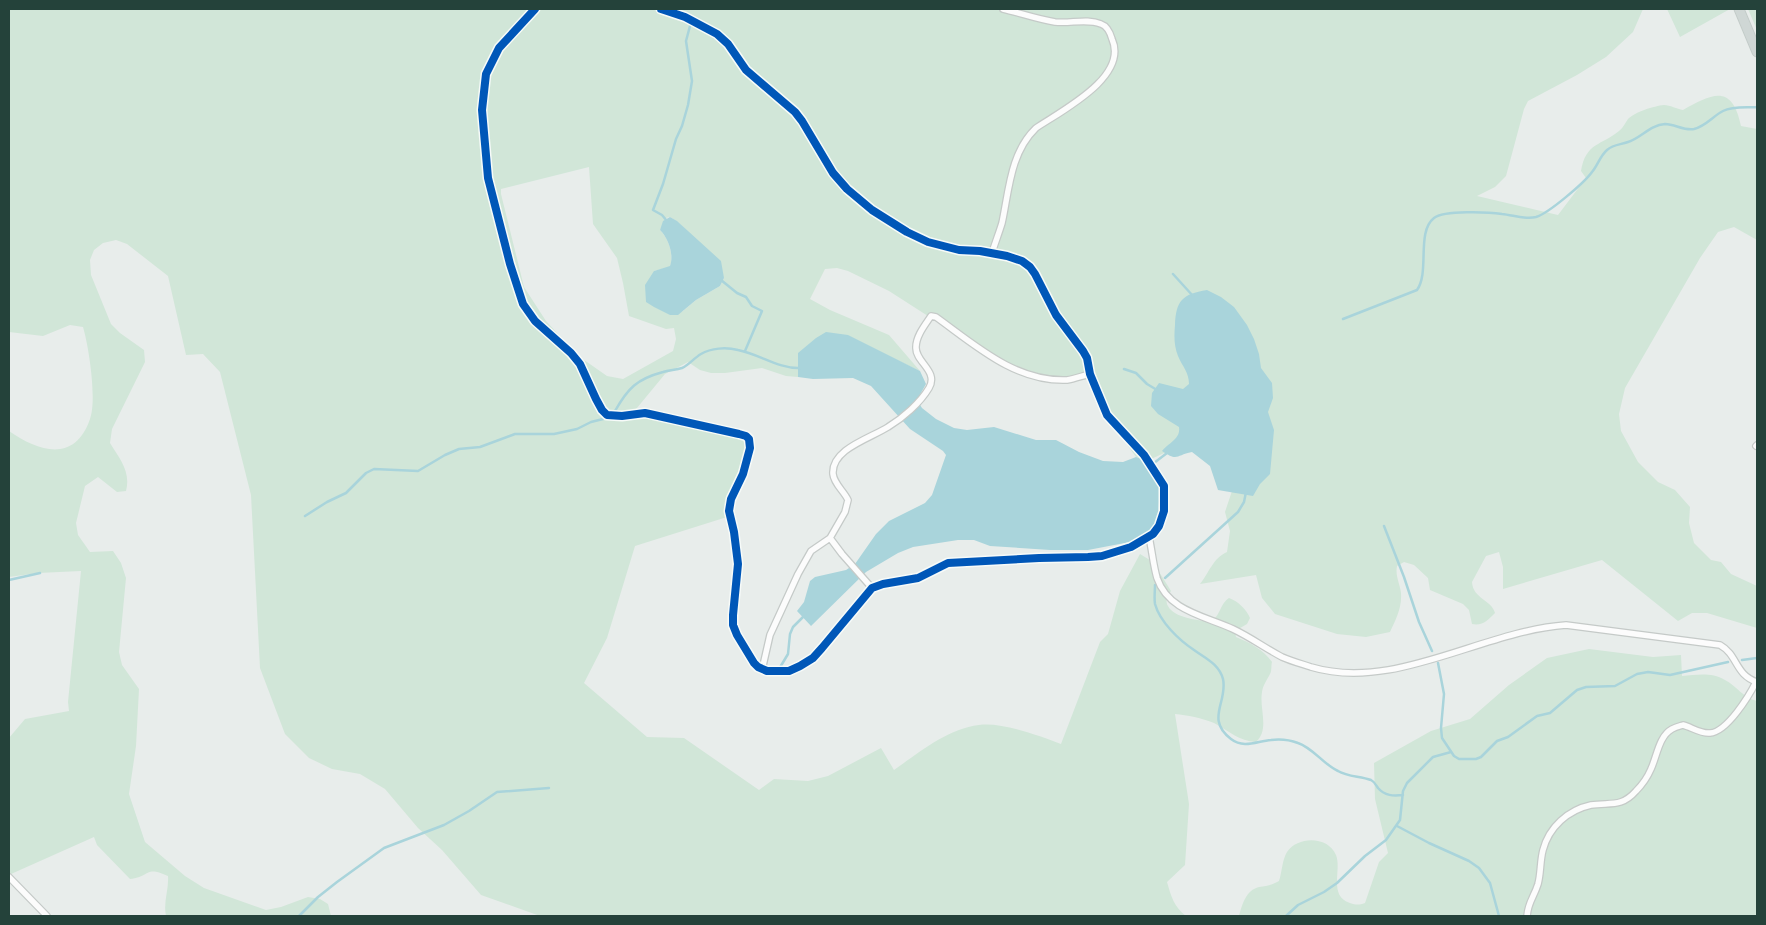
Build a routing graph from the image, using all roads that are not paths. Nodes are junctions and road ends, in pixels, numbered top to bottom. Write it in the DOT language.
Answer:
graph roads {
  1 [pos="535,9"];
  2 [pos="661,9"];
  3 [pos="1003,9"];
  4 [pos="1739,9"];
  5 [pos="1757,52"];
  6 [pos="992,253"];
  7 [pos="1090,374"];
  8 [pos="1149,537"];
  9 [pos="830,538"];
  10 [pos="872,588"];
  11 [pos="762,670"];
  12 [pos="1757,682"];
  13 [pos="9,877"];
  14 [pos="47,916"];
  15 [pos="1527,916"];
  1 -- 11 [label="street"];
  2 -- 6 [label="street"];
  3 -- 6 [label="street"];
  4 -- 5 [label="main road"];
  6 -- 7 [label="street"];
  7 -- 8 [label="street"];
  7 -- 9 [label="street"];
  8 -- 10 [label="street"];
  8 -- 12 [label="street"];
  9 -- 10 [label="street"];
  9 -- 11 [label="street"];
  10 -- 11 [label="street"];
  12 -- 15 [label="street"];
  13 -- 14 [label="street"];
}
